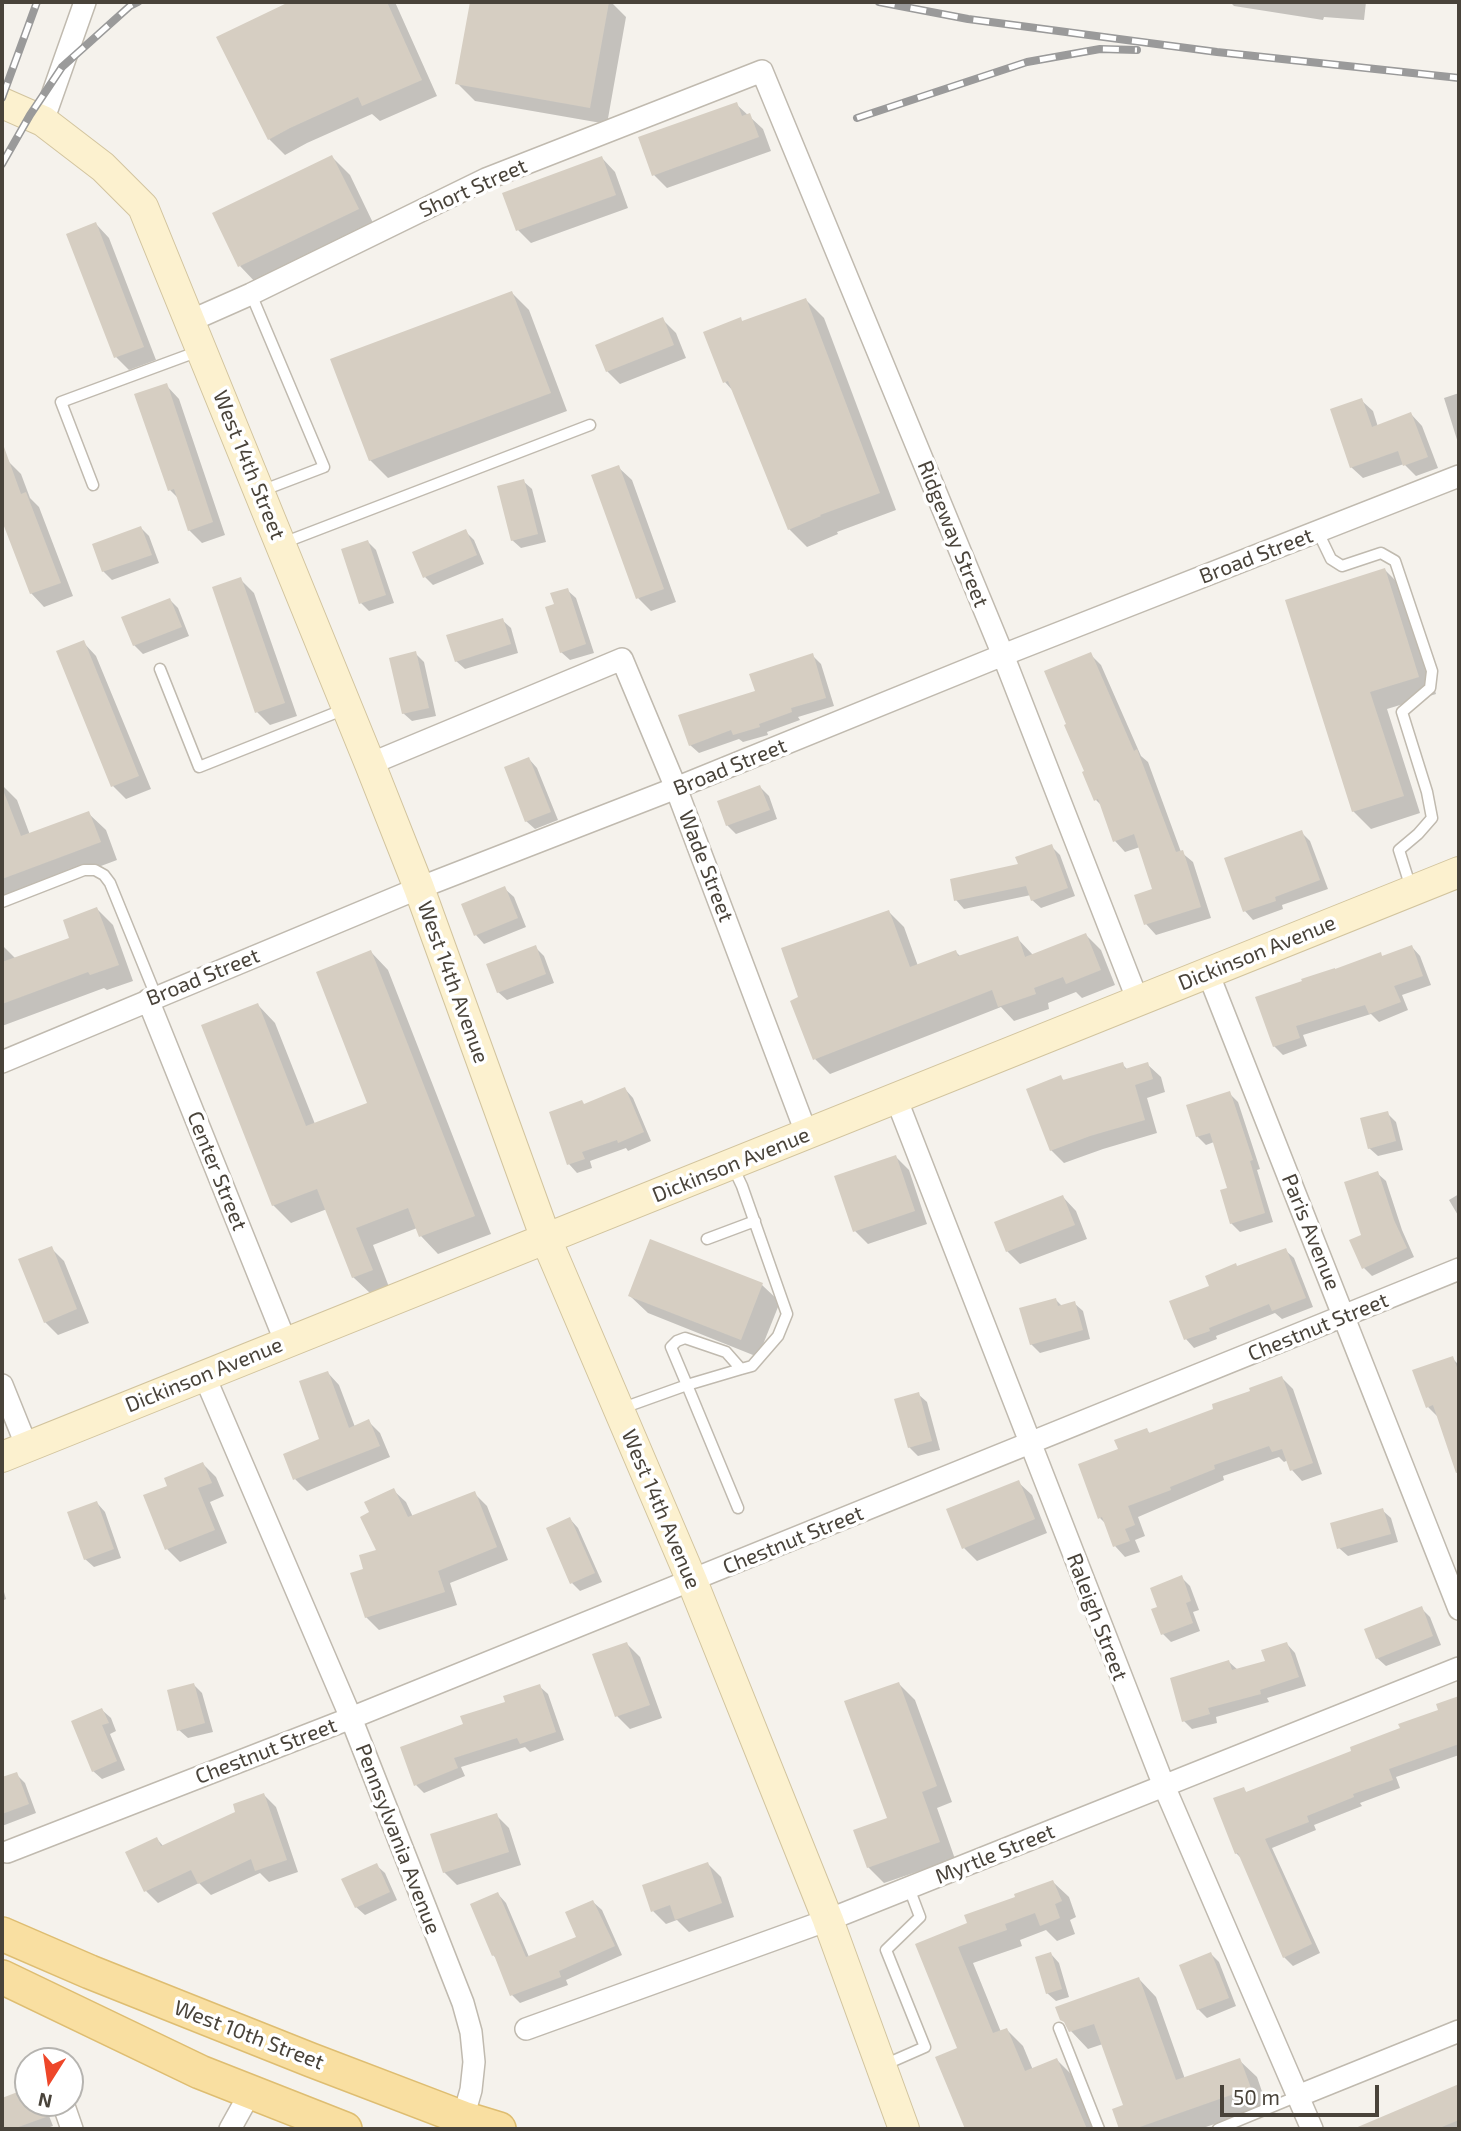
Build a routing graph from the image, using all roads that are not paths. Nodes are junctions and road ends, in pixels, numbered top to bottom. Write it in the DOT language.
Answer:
graph roads {
  1 [pos="85,2"];
  2 [pos="762,71"];
  3 [pos="2,103"];
  4 [pos="43,121"];
  5 [pos="251,294"];
  6 [pos="190,321"];
  7 [pos="202,350"];
  8 [pos="590,425"];
  9 [pos="1459,476"];
  10 [pos="93,485"];
  11 [pos="261,491"];
  12 [pos="1318,532"];
  13 [pos="281,544"];
  14 [pos="1003,655"];
  15 [pos="160,669"];
  16 [pos="348,708"];
  17 [pos="370,764"];
  18 [pos="676,788"];
  19 [pos="1459,872"];
  20 [pos="419,888"];
  21 [pos="1412,891"];
  22 [pos="2,902"];
  23 [pos="1208,973"];
  24 [pos="152,998"];
  25 [pos="1138,1001"];
  26 [pos="2,1062"];
  27 [pos="896,1098"];
  28 [pos="807,1135"];
  29 [pos="732,1164"];
  30 [pos="754,1221"];
  31 [pos="546,1238"];
  32 [pos="707,1239"];
  33 [pos="1459,1269"];
  34 [pos="1345,1317"];
  35 [pos="286,1343"];
  36 [pos="741,1369"];
  37 [pos="204,1376"];
  38 [pos="2,1385"];
  39 [pos="687,1385"];
  40 [pos="620,1409"];
  41 [pos="1029,1443"];
  42 [pos="14,1452"];
  43 [pos="738,1508"];
  44 [pos="692,1581"];
  45 [pos="1459,1609"];
  46 [pos="1459,1668"];
  47 [pos="351,1718"];
  48 [pos="1164,1786"];
  49 [pos="7,1852"];
  50 [pos="909,1888"];
  51 [pos="828,1920"];
  52 [pos="2,1934"];
  53 [pos="2,1977"];
  54 [pos="1059,2028"];
  55 [pos="526,2029"];
  56 [pos="1459,2031"];
  57 [pos="882,2066"];
  58 [pos="250,2093"];
  59 [pos="1298,2096"];
  60 [pos="463,2118"];
  61 [pos="230,2129"];
  62 [pos="345,2129"];
  63 [pos="499,2129"];
  64 [pos="904,2129"];
  65 [pos="1099,2129"];
  66 [pos="1218,2129"];
  67 [pos="1312,2129"];
  1 -- 4 [label="street"];
  2 -- 5 [label="street, Short Street"];
  2 -- 14 [label="street, Ridgeway Street"];
  3 -- 4 [label="main road, West 14th Street"];
  4 -- 6 [label="main road, West 14th Street"];
  5 -- 6 [label="street, Short Street"];
  5 -- 11 [label="lane"];
  6 -- 7 [label="main road, West 14th Street"];
  7 -- 10 [label="lane"];
  7 -- 11 [label="main road, West 14th Street"];
  8 -- 13 [label="lane"];
  9 -- 12 [label="street, Broad Street"];
  11 -- 13 [label="main road, West 14th Street"];
  12 -- 14 [label="street, Broad Street"];
  12 -- 21 [label="lane"];
  13 -- 16 [label="main road, West 14th Street"];
  14 -- 18 [label="street, Broad Street"];
  14 -- 25 [label="street, Ridgeway Street"];
  15 -- 16 [label="lane"];
  16 -- 17 [label="main road, West 14th Street"];
  17 -- 18 [label="street, Wade Street"];
  17 -- 20 [label="main road, West 14th Street"];
  18 -- 20 [label="street, Broad Street"];
  18 -- 28 [label="street, Wade Street"];
  19 -- 21 [label="main road, Dickinson Avenue"];
  20 -- 24 [label="street, Broad Street"];
  20 -- 31 [label="main road, West 14th Avenue"];
  21 -- 23 [label="main road, Dickinson Avenue"];
  22 -- 24 [label="lane"];
  23 -- 25 [label="main road, Dickinson Avenue"];
  23 -- 34 [label="street, Paris Avenue"];
  24 -- 26 [label="street, Broad Street"];
  24 -- 35 [label="street, Center Street"];
  25 -- 27 [label="main road, Dickinson Avenue"];
  27 -- 28 [label="main road, Dickinson Avenue"];
  27 -- 41 [label="street, Raleigh Street"];
  28 -- 29 [label="main road, Dickinson Avenue"];
  29 -- 30 [label="lane"];
  29 -- 31 [label="main road, Dickinson Avenue"];
  30 -- 32 [label="lane"];
  30 -- 36 [label="lane"];
  31 -- 35 [label="main road, Dickinson Avenue"];
  31 -- 40 [label="main road, West 14th Avenue"];
  33 -- 34 [label="street, Chestnut Street"];
  34 -- 41 [label="street, Chestnut Street"];
  34 -- 45 [label="street, Paris Avenue"];
  35 -- 37 [label="main road, Dickinson Avenue"];
  36 -- 39 [label="lane"];
  36 -- 39 [label="lane"];
  37 -- 42 [label="main road, Dickinson Avenue"];
  37 -- 47 [label="street, Pennsylvania Avenue"];
  38 -- 42 [label="street"];
  39 -- 40 [label="lane"];
  39 -- 43 [label="lane"];
  40 -- 44 [label="main road, West 14th Avenue"];
  41 -- 44 [label="street, Chestnut Street"];
  41 -- 48 [label="street, Raleigh Street"];
  44 -- 47 [label="street, Chestnut Street"];
  44 -- 51 [label="main road, West 14th Avenue"];
  46 -- 48 [label="street, Myrtle Street"];
  47 -- 49 [label="street, Chestnut Street"];
  47 -- 60 [label="street, Pennsylvania Avenue"];
  48 -- 50 [label="street, Myrtle Street"];
  48 -- 59 [label="street, Raleigh Street"];
  50 -- 51 [label="street, Myrtle Street"];
  50 -- 57 [label="lane"];
  51 -- 55 [label="street, Myrtle Street"];
  51 -- 57 [label="main road, West 14th Avenue"];
  52 -- 60 [label="main road, West 10th Street"];
  53 -- 58 [label="main road"];
  54 -- 65 [label="lane"];
  56 -- 59 [label="street"];
  57 -- 64 [label="main road, West 14th Avenue"];
  58 -- 61 [label="street"];
  58 -- 62 [label="main road"];
  59 -- 66 [label="lane"];
  59 -- 67 [label="street, Raleigh Street"];
  60 -- 63 [label="main road, West 10th Street"];
}
